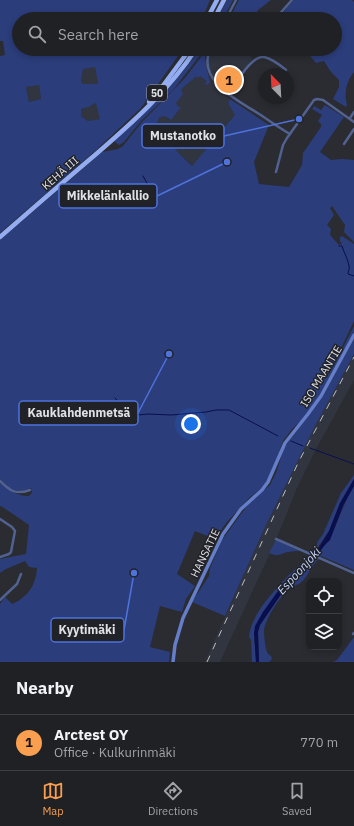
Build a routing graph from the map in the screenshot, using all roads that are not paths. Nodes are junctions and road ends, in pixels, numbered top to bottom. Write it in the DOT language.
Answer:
graph roads {
  1 [pos="217,0"];
  2 [pos="224,0"];
  3 [pos="236,0"];
  4 [pos="292,0"];
  5 [pos="211,12"];
  6 [pos="218,12"];
  7 [pos="230,12"];
  8 [pos="281,12"];
  9 [pos="185,56"];
  10 [pos="191,56"];
  11 [pos="209,56"];
  12 [pos="283,68"];
  13 [pos="229,95"];
  14 [pos="354,112"];
  15 [pos="350,118"];
  16 [pos="132,122"];
  17 [pos="354,122"];
  18 [pos="354,129"];
  19 [pos="290,134"];
  20 [pos="344,144"];
  21 [pos="276,172"];
  22 [pos="0,237"];
  23 [pos="354,336"];
  24 [pos="285,442"];
  25 [pos="0,481"];
  26 [pos="30,490"];
  27 [pos="0,519"];
  28 [pos="276,540"];
  29 [pos="0,557"];
  30 [pos="354,573"];
  31 [pos="21,574"];
  32 [pos="0,594"];
  33 [pos="3,597"];
  34 [pos="0,600"];
  35 [pos="173,662"];
  1 -- 5 [label="highway"];
  2 -- 6 [label="highway"];
  3 -- 7 [label="street"];
  4 -- 8 [label="street"];
  9 -- 16 [label="highway, KEHÄ III / 50"];
  10 -- 16 [label="highway, KEHÄ III / 50"];
  11 -- 13 [label="street"];
  12 -- 13 [label="street"];
  13 -- 19 [label="street"];
  14 -- 15 [label="street"];
  15 -- 17 [label="street"];
  15 -- 19 [label="street"];
  16 -- 22 [label="highway, KEHÄ III / 50"];
  18 -- 20 [label="street"];
  19 -- 21 [label="street"];
  23 -- 24 [label="main road, ISO MAANTIE"];
  24 -- 35 [label="main road, HANSATIE"];
  25 -- 26 [label="street"];
  27 -- 29 [label="street"];
  28 -- 30 [label="street"];
  31 -- 33 [label="street"];
  32 -- 33 [label="street"];
  33 -- 34 [label="street"];
}
